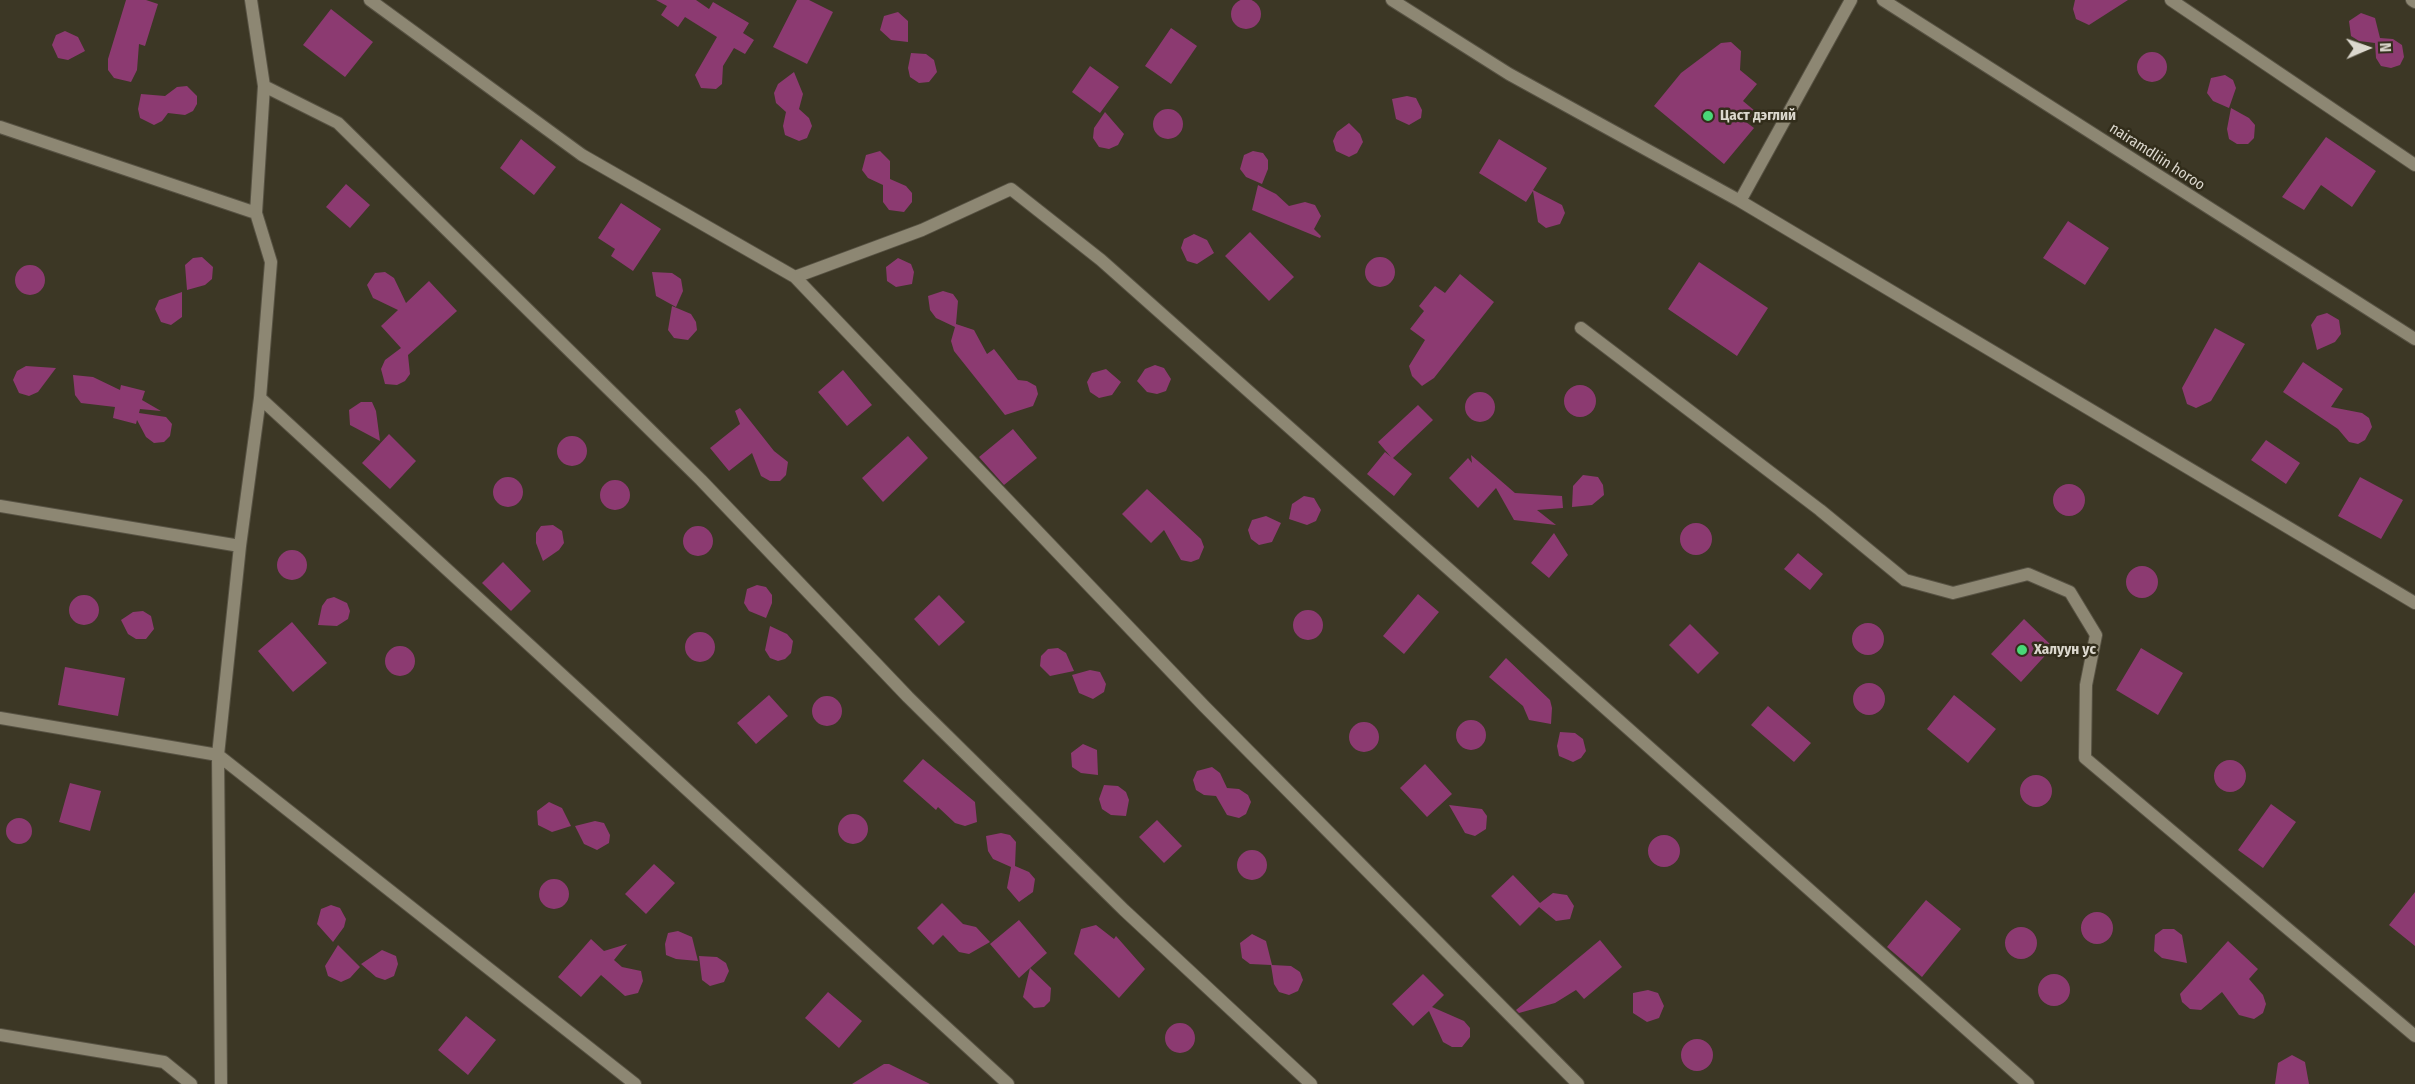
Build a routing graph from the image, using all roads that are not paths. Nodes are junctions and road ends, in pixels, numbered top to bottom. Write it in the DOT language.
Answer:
graph roads {
  1 [pos="251,0"];
  2 [pos="370,0"];
  3 [pos="1392,0"];
  4 [pos="1883,0"];
  5 [pos="2171,0"];
  6 [pos="1849,1"];
  7 [pos="264,86"];
  8 [pos="0,127"];
  9 [pos="2415,165"];
  10 [pos="1740,201"];
  11 [pos="256,213"];
  12 [pos="795,277"];
  13 [pos="1581,328"];
  14 [pos="2415,339"];
  15 [pos="260,398"];
  16 [pos="0,506"];
  17 [pos="240,546"];
  18 [pos="2415,603"];
  19 [pos="0,718"];
  20 [pos="218,755"];
  21 [pos="0,1035"];
  22 [pos="2415,1036"];
  23 [pos="191,1084"];
  24 [pos="221,1084"];
  25 [pos="635,1084"];
  26 [pos="1008,1084"];
  27 [pos="1311,1084"];
  28 [pos="1578,1084"];
  29 [pos="2028,1084"];
  1 -- 7 [label="street"];
  2 -- 12 [label="street"];
  3 -- 10 [label="street"];
  4 -- 14 [label="street, nairamdliin horoo"];
  5 -- 9 [label="street"];
  6 -- 10 [label="street"];
  7 -- 11 [label="street"];
  7 -- 27 [label="street"];
  8 -- 11 [label="street"];
  10 -- 18 [label="street"];
  11 -- 15 [label="street"];
  12 -- 28 [label="street"];
  12 -- 29 [label="street"];
  13 -- 22 [label="street"];
  15 -- 17 [label="street"];
  15 -- 26 [label="street"];
  16 -- 17 [label="street"];
  17 -- 20 [label="street"];
  19 -- 20 [label="street"];
  20 -- 24 [label="street"];
  20 -- 25 [label="street"];
  21 -- 23 [label="street"];
}
